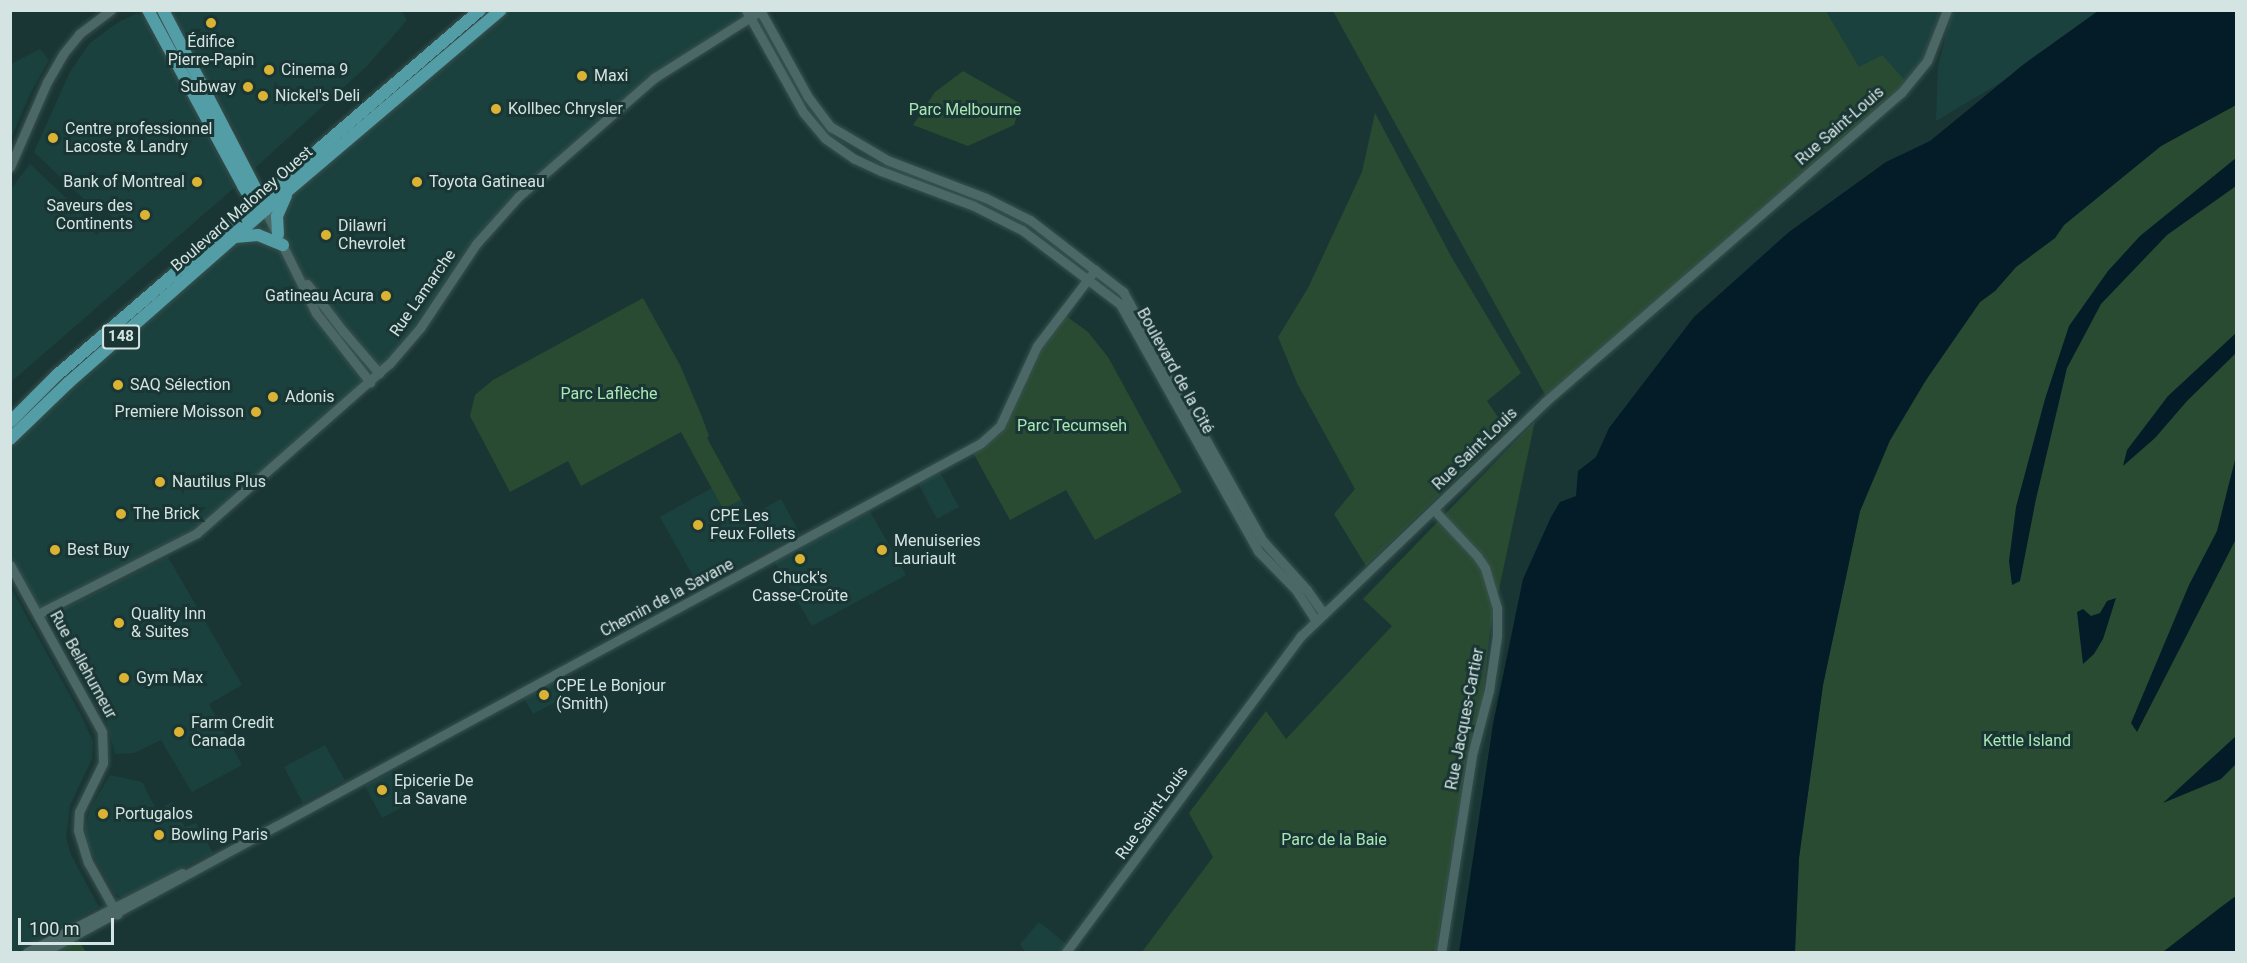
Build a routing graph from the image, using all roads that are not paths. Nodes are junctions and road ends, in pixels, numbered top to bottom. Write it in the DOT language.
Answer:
graph roads {
  1 [pos="111,10"];
  2 [pos="148,10"];
  3 [pos="163,10"];
  4 [pos="480,10"];
  5 [pos="501,10"];
  6 [pos="1947,10"];
  7 [pos="760,11"];
  8 [pos="748,14"];
  9 [pos="10,167"];
  10 [pos="252,178"];
  11 [pos="279,182"];
  12 [pos="293,186"];
  13 [pos="260,203"];
  14 [pos="234,237"];
  15 [pos="281,239"];
  16 [pos="297,270"];
  17 [pos="1095,270"];
  18 [pos="1088,279"];
  19 [pos="117,332"];
  20 [pos="379,373"];
  21 [pos="370,382"];
  22 [pos="10,422"];
  23 [pos="10,439"];
  24 [pos="1434,510"];
  25 [pos="1247,511"];
  26 [pos="1238,517"];
  27 [pos="10,565"];
  28 [pos="38,614"];
  29 [pos="1320,617"];
  30 [pos="115,910"];
  31 [pos="27,952"];
  32 [pos="44,952"];
  33 [pos="1066,952"];
  34 [pos="1441,952"];
  1 -- 9 [label="street"];
  2 -- 13 [label="main road"];
  3 -- 10 [label="main road"];
  4 -- 11 [label="main road, Boulevard Maloney Ouest / 148"];
  5 -- 12 [label="main road, Boulevard Maloney Ouest / 148"];
  6 -- 24 [label="street, Rue Saint-Louis"];
  7 -- 8 [label="street, Rue Lamarche"];
  7 -- 17 [label="street, Boulevard de la Cité"];
  8 -- 18 [label="street, Boulevard de la Cité"];
  8 -- 20 [label="street, Rue Lamarche"];
  10 -- 11 [label="main road"];
  10 -- 13 [label="main road"];
  11 -- 13 [label="main road, Boulevard Maloney Ouest / 148"];
  12 -- 13 [label="main road, Boulevard Maloney Ouest / 148"];
  12 -- 15 [label="main road"];
  13 -- 14 [label="main road, Boulevard Maloney Ouest / 148"];
  13 -- 15 [label="street"];
  13 -- 19 [label="main road, Boulevard Maloney Ouest / 148"];
  14 -- 15 [label="main road"];
  14 -- 19 [label="main road, Boulevard Maloney Ouest / 148"];
  15 -- 16 [label="street"];
  16 -- 20 [label="street"];
  16 -- 21 [label="street"];
  17 -- 18 [label="street, Chemin de la Savane"];
  17 -- 25 [label="street, Boulevard de la Cité"];
  18 -- 26 [label="street, Boulevard de la Cité"];
  18 -- 30 [label="street, Chemin de la Savane"];
  19 -- 22 [label="main road, Boulevard Maloney Ouest / 148"];
  19 -- 23 [label="main road, Boulevard Maloney Ouest / 148"];
  20 -- 21 [label="street, Rue Lamarche"];
  21 -- 28 [label="street, Rue Lamarche"];
  24 -- 29 [label="street, Rue Saint-Louis"];
  24 -- 34 [label="street, Rue Jacques-Cartier"];
  25 -- 26 [label="street"];
  25 -- 29 [label="street, Boulevard de la Cité"];
  26 -- 29 [label="street, Boulevard de la Cité"];
  27 -- 28 [label="street, Rue Bellehumeur"];
  28 -- 30 [label="street, Rue Bellehumeur"];
  29 -- 33 [label="street, Rue Saint-Louis"];
  30 -- 31 [label="street, Chemin de la Savane"];
  30 -- 32 [label="street, Chemin de la Savane"];
}
